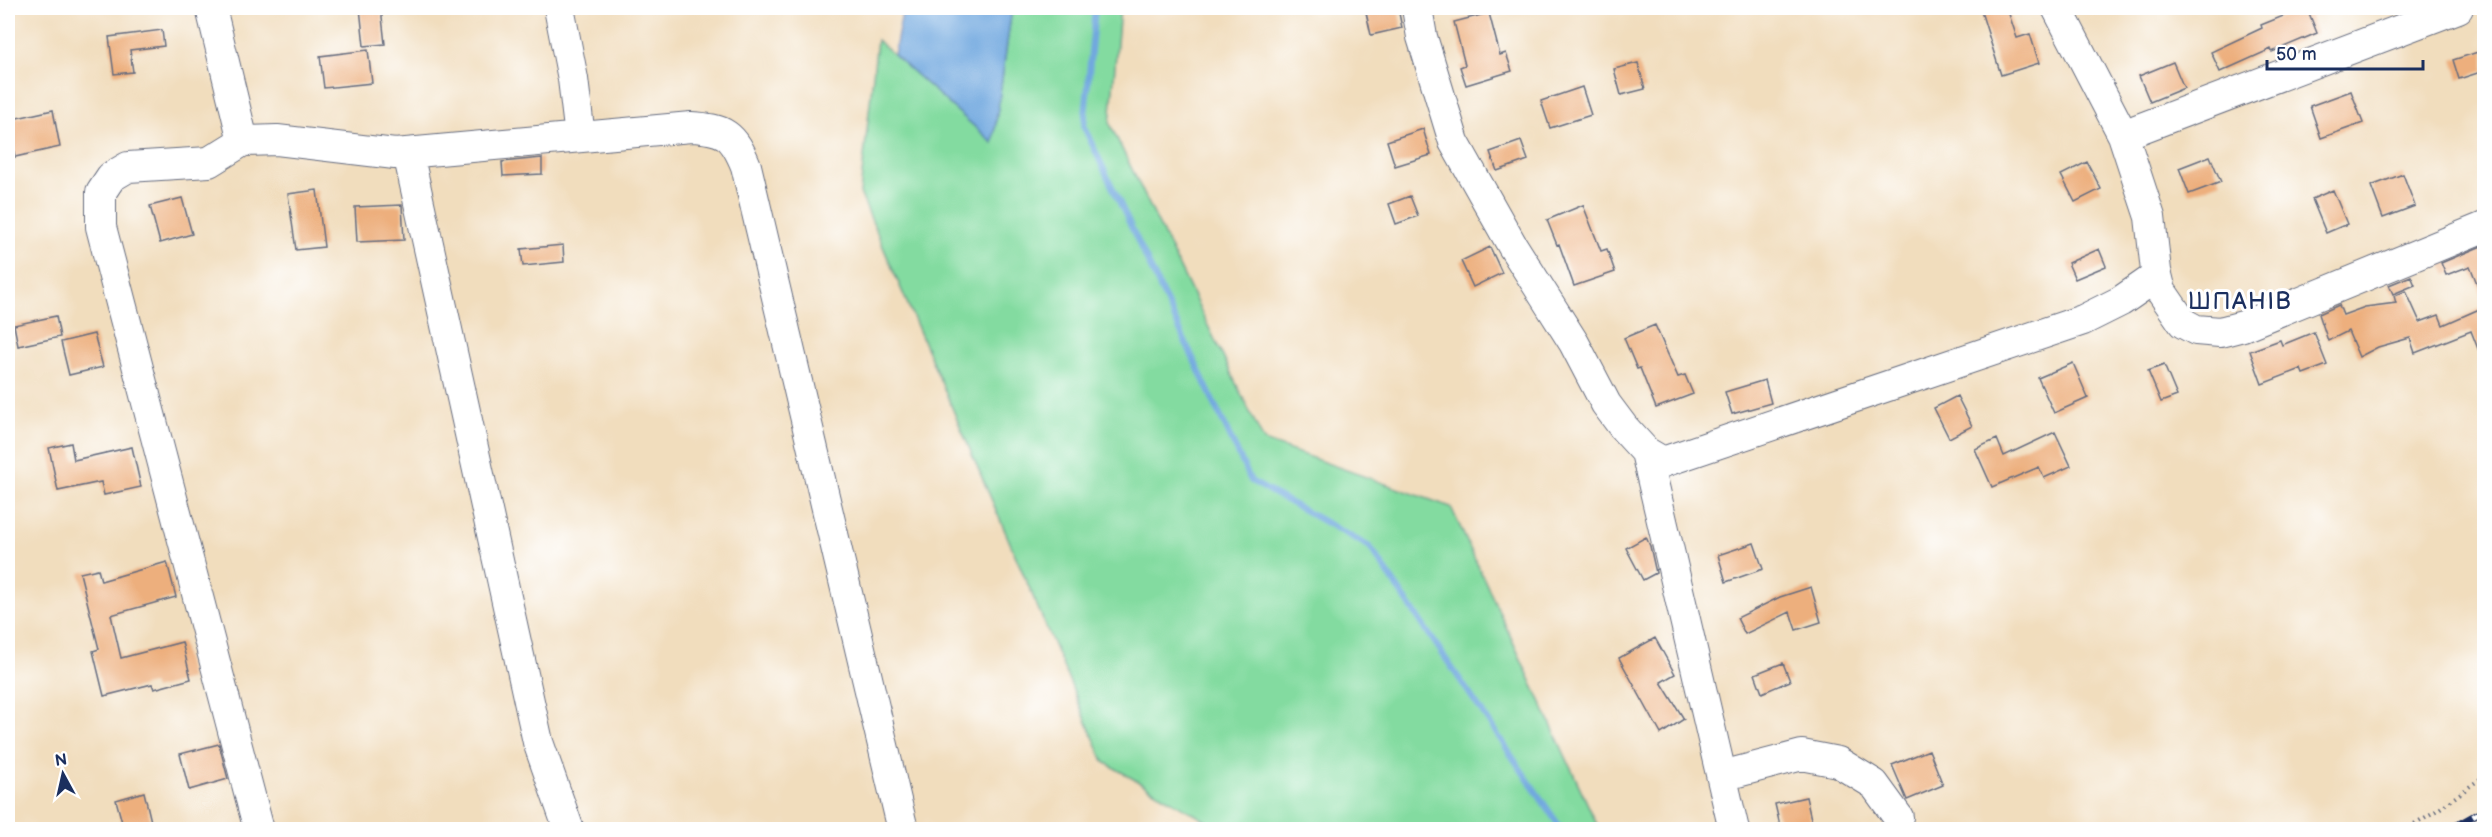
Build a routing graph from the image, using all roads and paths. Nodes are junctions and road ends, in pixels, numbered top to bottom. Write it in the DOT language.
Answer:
graph roads {
  1 [pos="211,8"];
  2 [pos="559,8"];
  3 [pos="1417,8"];
  4 [pos="2057,8"];
  5 [pos="2458,8"];
  6 [pos="2123,135"];
  7 [pos="580,137"];
  8 [pos="243,141"];
  9 [pos="408,153"];
  10 [pos="2484,227"];
  11 [pos="2157,276"];
  12 [pos="1646,452"];
  13 [pos="1722,776"];
  14 [pos="2484,776"];
  15 [pos="1898,817"];
  16 [pos="259,830"];
  17 [pos="569,830"];
  18 [pos="903,830"];
  19 [pos="1734,830"];
  20 [pos="2404,830"];
  1 -- 8 [label="street"];
  2 -- 7 [label="street"];
  3 -- 12 [label="street"];
  4 -- 6 [label="street"];
  5 -- 6 [label="street"];
  6 -- 11 [label="street"];
  7 -- 9 [label="street"];
  7 -- 18 [label="street"];
  8 -- 9 [label="street"];
  8 -- 16 [label="street"];
  9 -- 17 [label="street"];
  10 -- 11 [label="street"];
  11 -- 12 [label="street"];
  12 -- 13 [label="street"];
  13 -- 15 [label="street"];
  13 -- 19 [label="street"];
  14 -- 20 [label="path"];
}
